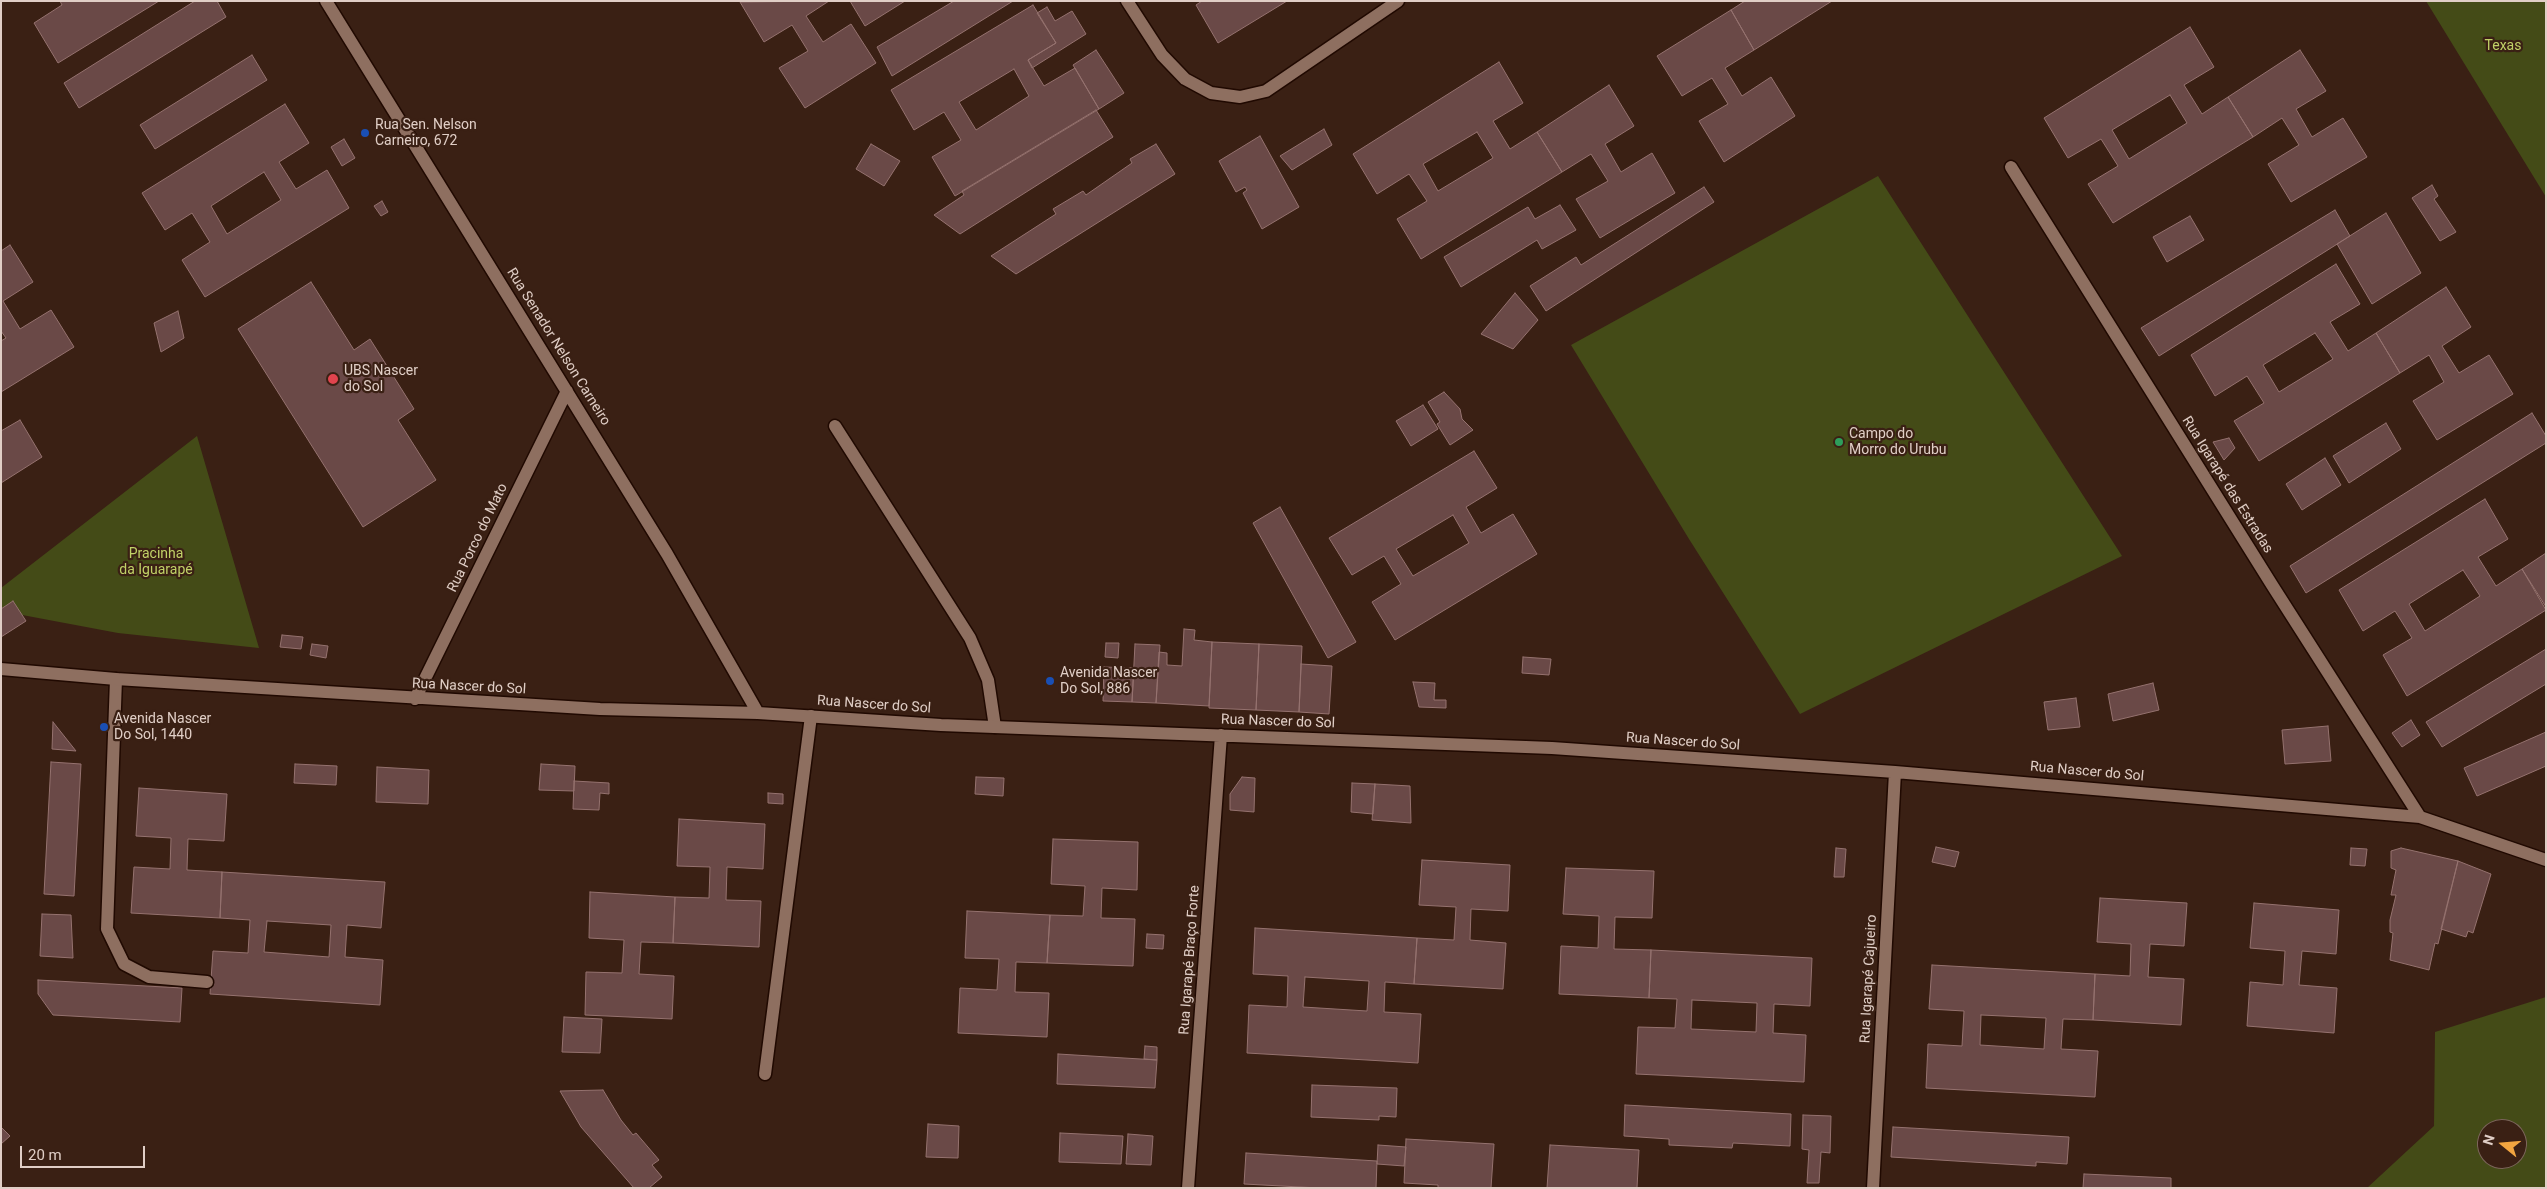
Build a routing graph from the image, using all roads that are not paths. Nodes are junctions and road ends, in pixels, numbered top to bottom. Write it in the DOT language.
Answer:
graph roads {
  1 [pos="326,1"];
  2 [pos="1127,1"];
  3 [pos="1398,1"];
  4 [pos="2011,167"];
  5 [pos="567,390"];
  6 [pos="835,426"];
  7 [pos="1,669"];
  8 [pos="116,680"];
  9 [pos="415,699"];
  10 [pos="758,713"];
  11 [pos="811,716"];
  12 [pos="995,727"];
  13 [pos="1221,735"];
  14 [pos="1895,772"];
  15 [pos="2420,817"];
  16 [pos="2546,860"];
  17 [pos="208,982"];
  18 [pos="765,1074"];
  19 [pos="1188,1188"];
  20 [pos="1873,1188"];
  1 -- 5 [label="street, Rua Senador Nelson Carneiro"];
  2 -- 3 [label="street"];
  4 -- 15 [label="street, Rua Igarapé das Estradas"];
  5 -- 9 [label="street, Rua Porco do Mato"];
  5 -- 10 [label="street, Rua Senador Nelson Carneiro"];
  6 -- 12 [label="street"];
  7 -- 8 [label="street, Rua Nascer do Sol"];
  8 -- 9 [label="street, Rua Nascer do Sol"];
  8 -- 17 [label="street"];
  9 -- 10 [label="street, Rua Nascer do Sol"];
  10 -- 11 [label="street, Rua Nascer do Sol"];
  11 -- 12 [label="street, Rua Nascer do Sol"];
  11 -- 18 [label="street"];
  12 -- 13 [label="street, Rua Nascer do Sol"];
  13 -- 14 [label="street, Rua Nascer do Sol"];
  13 -- 19 [label="street, Rua Igarapé Braço Forte"];
  14 -- 15 [label="street, Rua Nascer do Sol"];
  14 -- 20 [label="street, Rua Igarapé Cajueiro"];
  15 -- 16 [label="street, Rua Nascer do Sol"];
}
